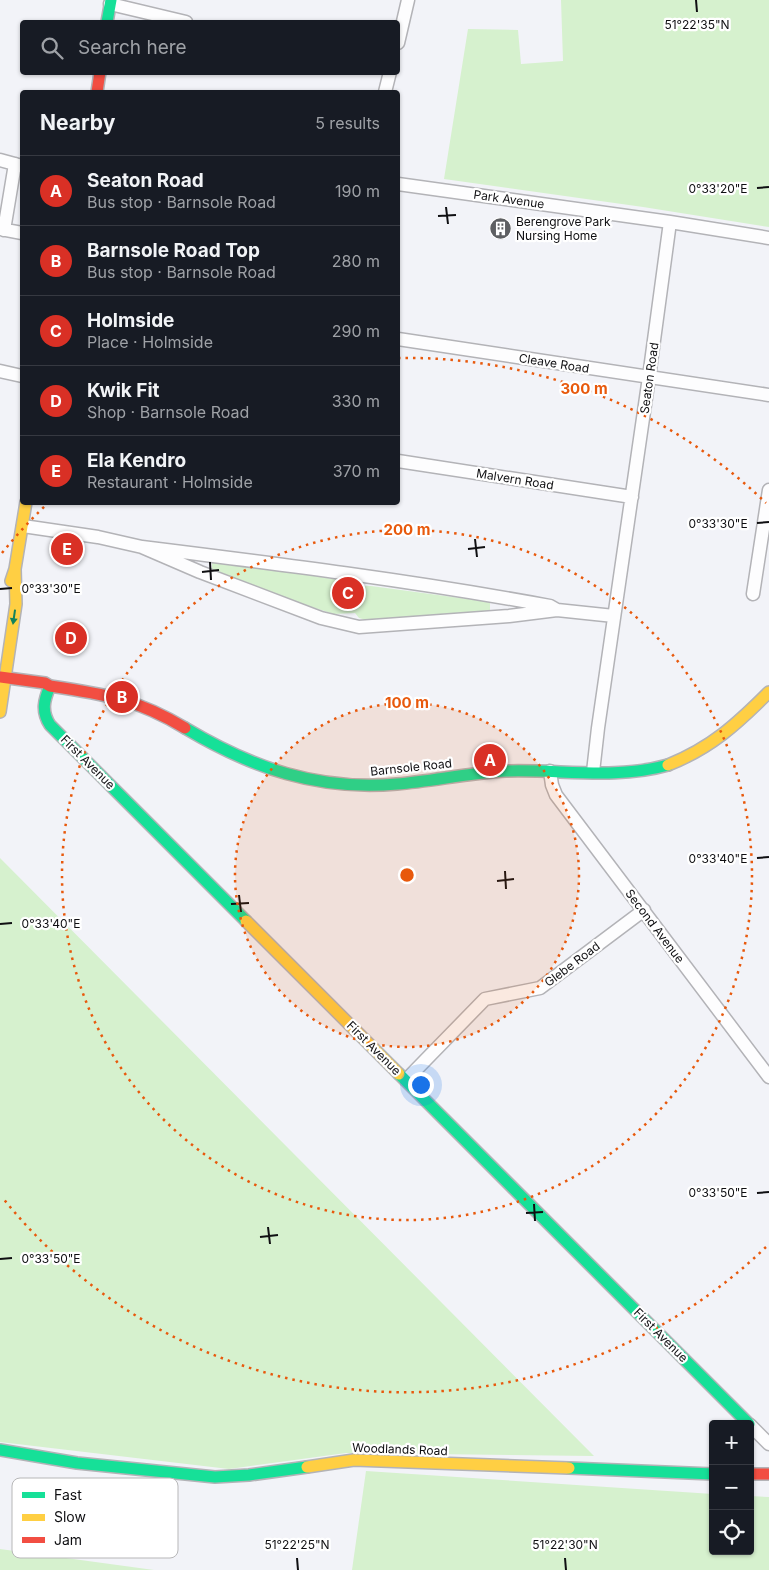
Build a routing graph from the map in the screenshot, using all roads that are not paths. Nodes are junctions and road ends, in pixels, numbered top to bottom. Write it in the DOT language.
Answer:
graph roads {
  1 [pos="408,0"];
  2 [pos="111,2"];
  3 [pos="107,20"];
  4 [pos="178,20"];
  5 [pos="400,34"];
  6 [pos="99,75"];
  7 [pos="389,75"];
  8 [pos="96,90"];
  9 [pos="386,90"];
  10 [pos="0,160"];
  11 [pos="19,165"];
  12 [pos="400,184"];
  13 [pos="670,222"];
  14 [pos="2,230"];
  15 [pos="20,233"];
  16 [pos="769,238"];
  17 [pos="400,339"];
  18 [pos="0,371"];
  19 [pos="20,376"];
  20 [pos="650,377"];
  21 [pos="769,396"];
  22 [pos="400,461"];
  23 [pos="769,490"];
  24 [pos="632,496"];
  25 [pos="26,505"];
  26 [pos="22,526"];
  27 [pos="142,547"];
  28 [pos="204,555"];
  29 [pos="15,569"];
  30 [pos="200,572"];
  31 [pos="753,594"];
  32 [pos="504,598"];
  33 [pos="4,602"];
  34 [pos="557,610"];
  35 [pos="614,616"];
  36 [pos="502,617"];
  37 [pos="3,678"];
  38 [pos="50,686"];
  39 [pos="769,692"];
  40 [pos="2,700"];
  41 [pos="0,712"];
  42 [pos="550,771"];
  43 [pos="593,772"];
  44 [pos="644,910"];
  45 [pos="769,1077"];
  46 [pos="406,1080"];
  47 [pos="746,1420"];
  48 [pos="754,1428"];
  49 [pos="769,1444"];
  50 [pos="0,1450"];
  51 [pos="709,1474"];
  52 [pos="754,1474"];
  53 [pos="769,1474"];
  1 -- 5 [label="street"];
  2 -- 3 [label="street"];
  2 -- 4 [label="street"];
  6 -- 8 [label="street"];
  7 -- 9 [label="street"];
  10 -- 11 [label="street"];
  11 -- 14 [label="street"];
  12 -- 13 [label="street, Park Avenue"];
  13 -- 16 [label="street, Park Avenue"];
  13 -- 20 [label="street, Seaton Road"];
  14 -- 15 [label="street"];
  17 -- 20 [label="street, Cleave Road"];
  18 -- 19 [label="street"];
  20 -- 21 [label="street, Cleave Road"];
  20 -- 24 [label="street, Seaton Road"];
  22 -- 24 [label="street, Malvern Road"];
  23 -- 31 [label="street"];
  24 -- 35 [label="street, Seaton Road"];
  25 -- 26 [label="street"];
  26 -- 27 [label="street"];
  26 -- 29 [label="street"];
  27 -- 28 [label="street"];
  27 -- 30 [label="street"];
  28 -- 30 [label="street"];
  28 -- 32 [label="street"];
  29 -- 33 [label="street"];
  29 -- 37 [label="street, one-way"];
  30 -- 36 [label="street"];
  32 -- 34 [label="street"];
  32 -- 36 [label="street"];
  34 -- 35 [label="street"];
  34 -- 36 [label="street"];
  35 -- 43 [label="street, Seaton Road"];
  37 -- 38 [label="street, Barnsole Road"];
  37 -- 40 [label="street"];
  38 -- 40 [label="street, Barnsole Road"];
  38 -- 42 [label="street, Barnsole Road"];
  38 -- 46 [label="street, First Avenue"];
  39 -- 43 [label="street, Barnsole Road"];
  40 -- 41 [label="street"];
  42 -- 43 [label="street, Barnsole Road"];
  42 -- 44 [label="street, Second Avenue"];
  44 -- 45 [label="street, Second Avenue"];
  44 -- 46 [label="street, Glebe Road"];
  46 -- 47 [label="street, First Avenue"];
  48 -- 49 [label="street, First Avenue"];
  50 -- 51 [label="street, Woodlands Road"];
  52 -- 53 [label="street"];
}
